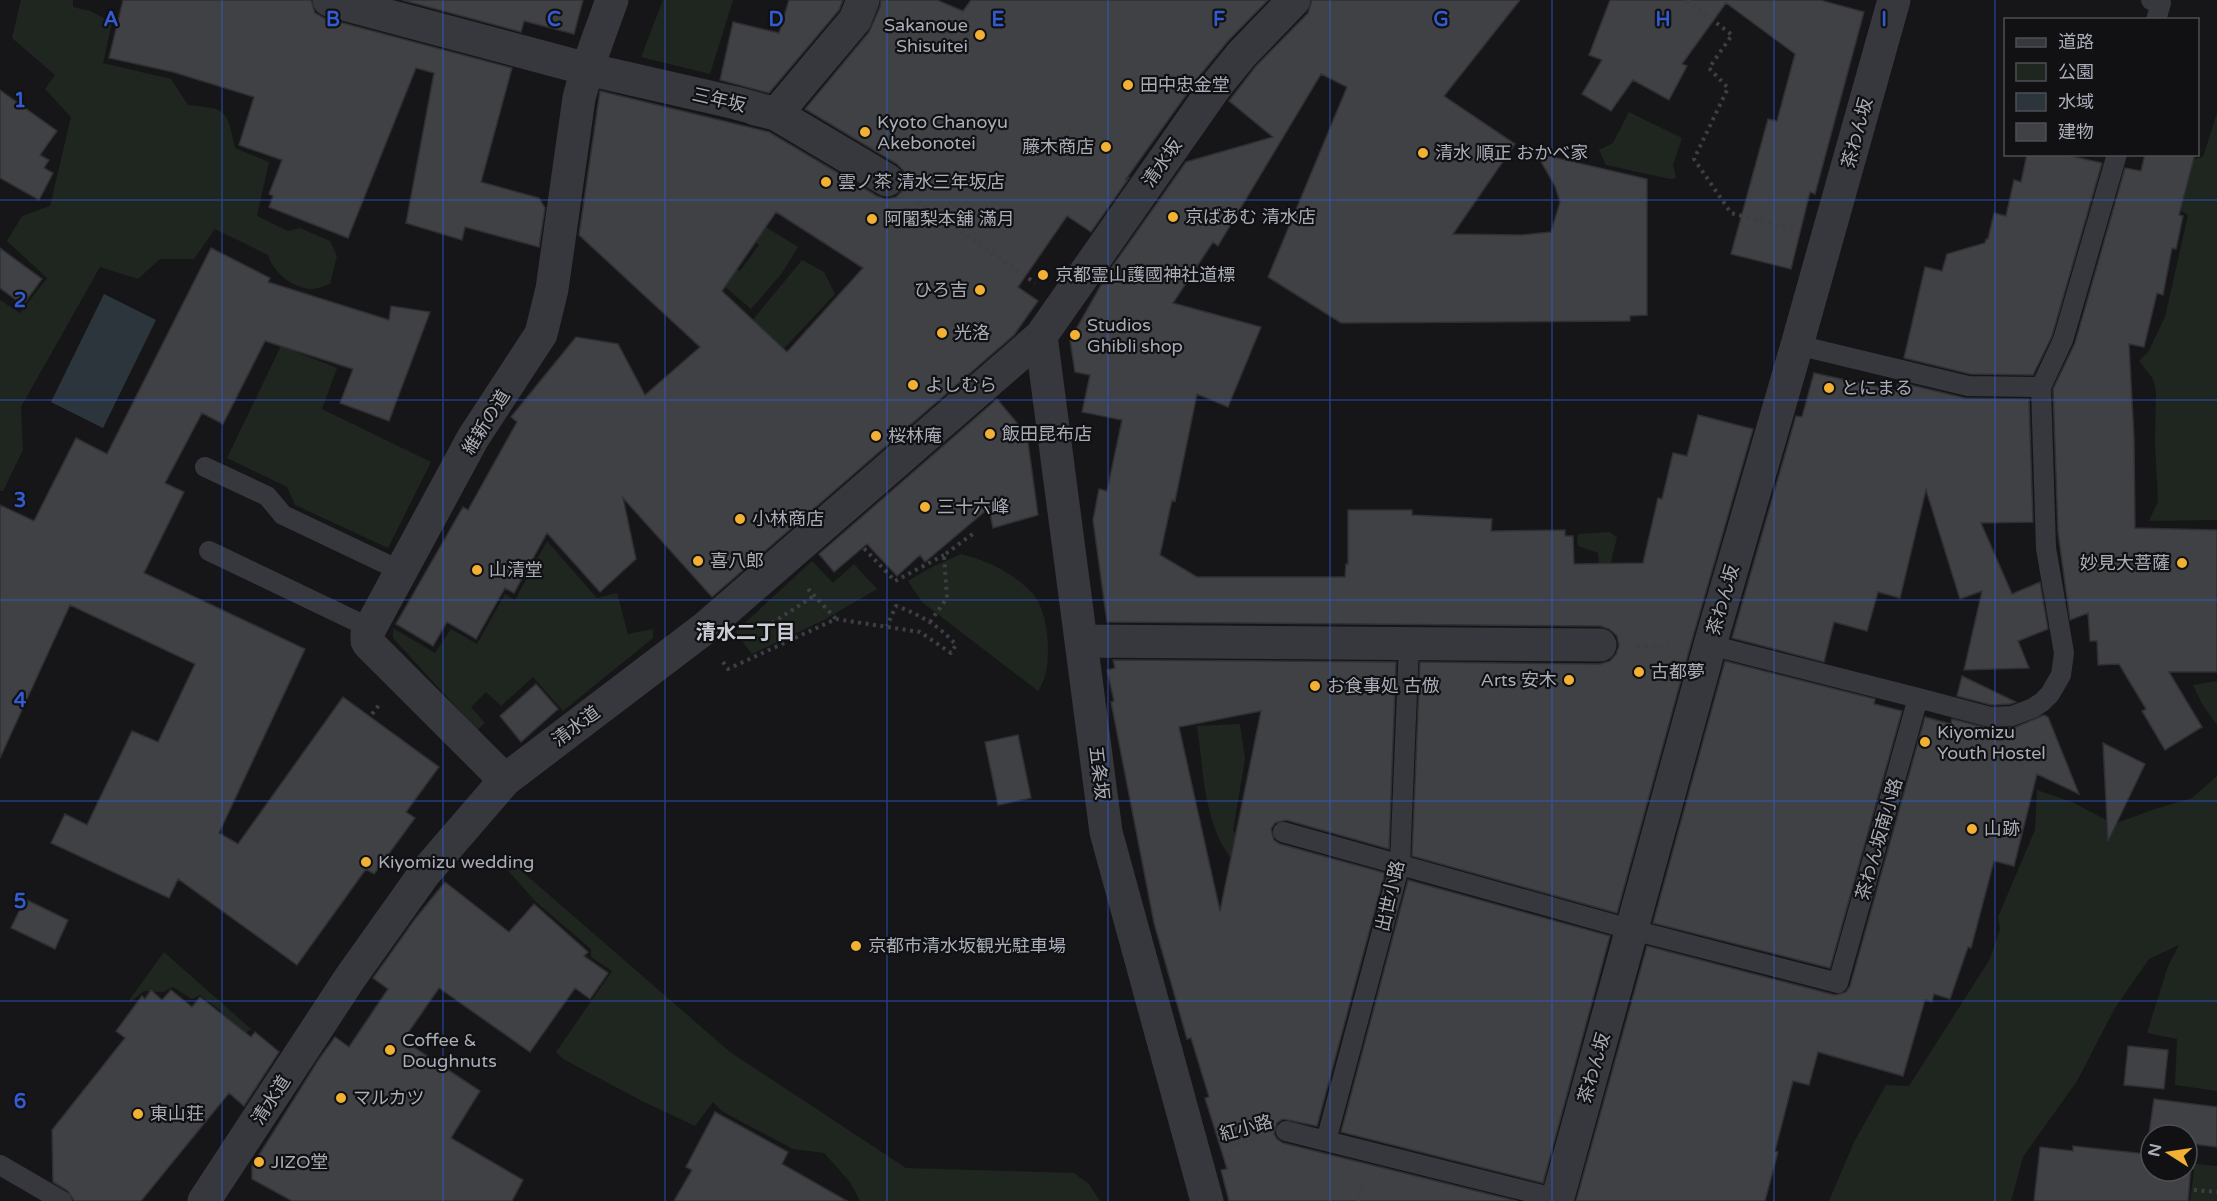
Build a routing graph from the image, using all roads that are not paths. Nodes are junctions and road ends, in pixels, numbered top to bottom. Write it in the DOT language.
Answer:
graph roads {
  1 [pos="329,0"];
  2 [pos="612,0"];
  3 [pos="863,0"];
  4 [pos="1294,0"];
  5 [pos="1893,0"];
  6 [pos="2151,0"];
  7 [pos="2157,18"];
  8 [pos="587,69"];
  9 [pos="776,114"];
  10 [pos="2116,156"];
  11 [pos="887,180"];
  12 [pos="1041,336"];
  13 [pos="1797,345"];
  14 [pos="2041,387"];
  15 [pos="205,467"];
  16 [pos="208,551"];
  17 [pos="401,571"];
  18 [pos="370,628"];
  19 [pos="1081,641"];
  20 [pos="1409,644"];
  21 [pos="1600,645"];
  22 [pos="1696,646"];
  23 [pos="1918,698"];
  24 [pos="506,780"];
  25 [pos="1283,832"];
  26 [pos="1400,864"];
  27 [pos="1633,930"];
  28 [pos="1286,1131"];
  29 [pos="1326,1141"];
  30 [pos="0,1165"];
  31 [pos="1557,1200"];
  32 [pos="62,1201"];
  33 [pos="204,1201"];
  34 [pos="1207,1201"];
  1 -- 8 [label="street"];
  2 -- 8 [label="street, 維新の道"];
  3 -- 9 [label="street"];
  4 -- 12 [label="street, 清水坂"];
  5 -- 13 [label="street, 茶わん坂"];
  6 -- 7 [label="lane"];
  8 -- 9 [label="street"];
  8 -- 17 [label="street, 維新の道"];
  9 -- 11 [label="street"];
  10 -- 14 [label="lane"];
  12 -- 19 [label="street, 五条坂"];
  12 -- 24 [label="street, 清水道"];
  13 -- 14 [label="lane"];
  13 -- 22 [label="street, 茶わん坂"];
  14 -- 23 [label="lane"];
  15 -- 17 [label="lane"];
  16 -- 18 [label="lane"];
  17 -- 18 [label="street, 維新の道"];
  18 -- 24 [label="street"];
  19 -- 20 [label="street"];
  19 -- 34 [label="street, 五条坂"];
  20 -- 21 [label="street"];
  20 -- 26 [label="lane, 出世小路"];
  22 -- 23 [label="lane"];
  22 -- 27 [label="street, 茶わん坂"];
  23 -- 27 [label="lane, 茶わん坂南小路"];
  24 -- 33 [label="street, 清水道"];
  25 -- 26 [label="lane"];
  26 -- 27 [label="lane"];
  26 -- 29 [label="lane, 出世小路"];
  27 -- 31 [label="street, 茶わん坂"];
  28 -- 29 [label="lane"];
  29 -- 31 [label="lane"];
  30 -- 32 [label="lane"];
}
